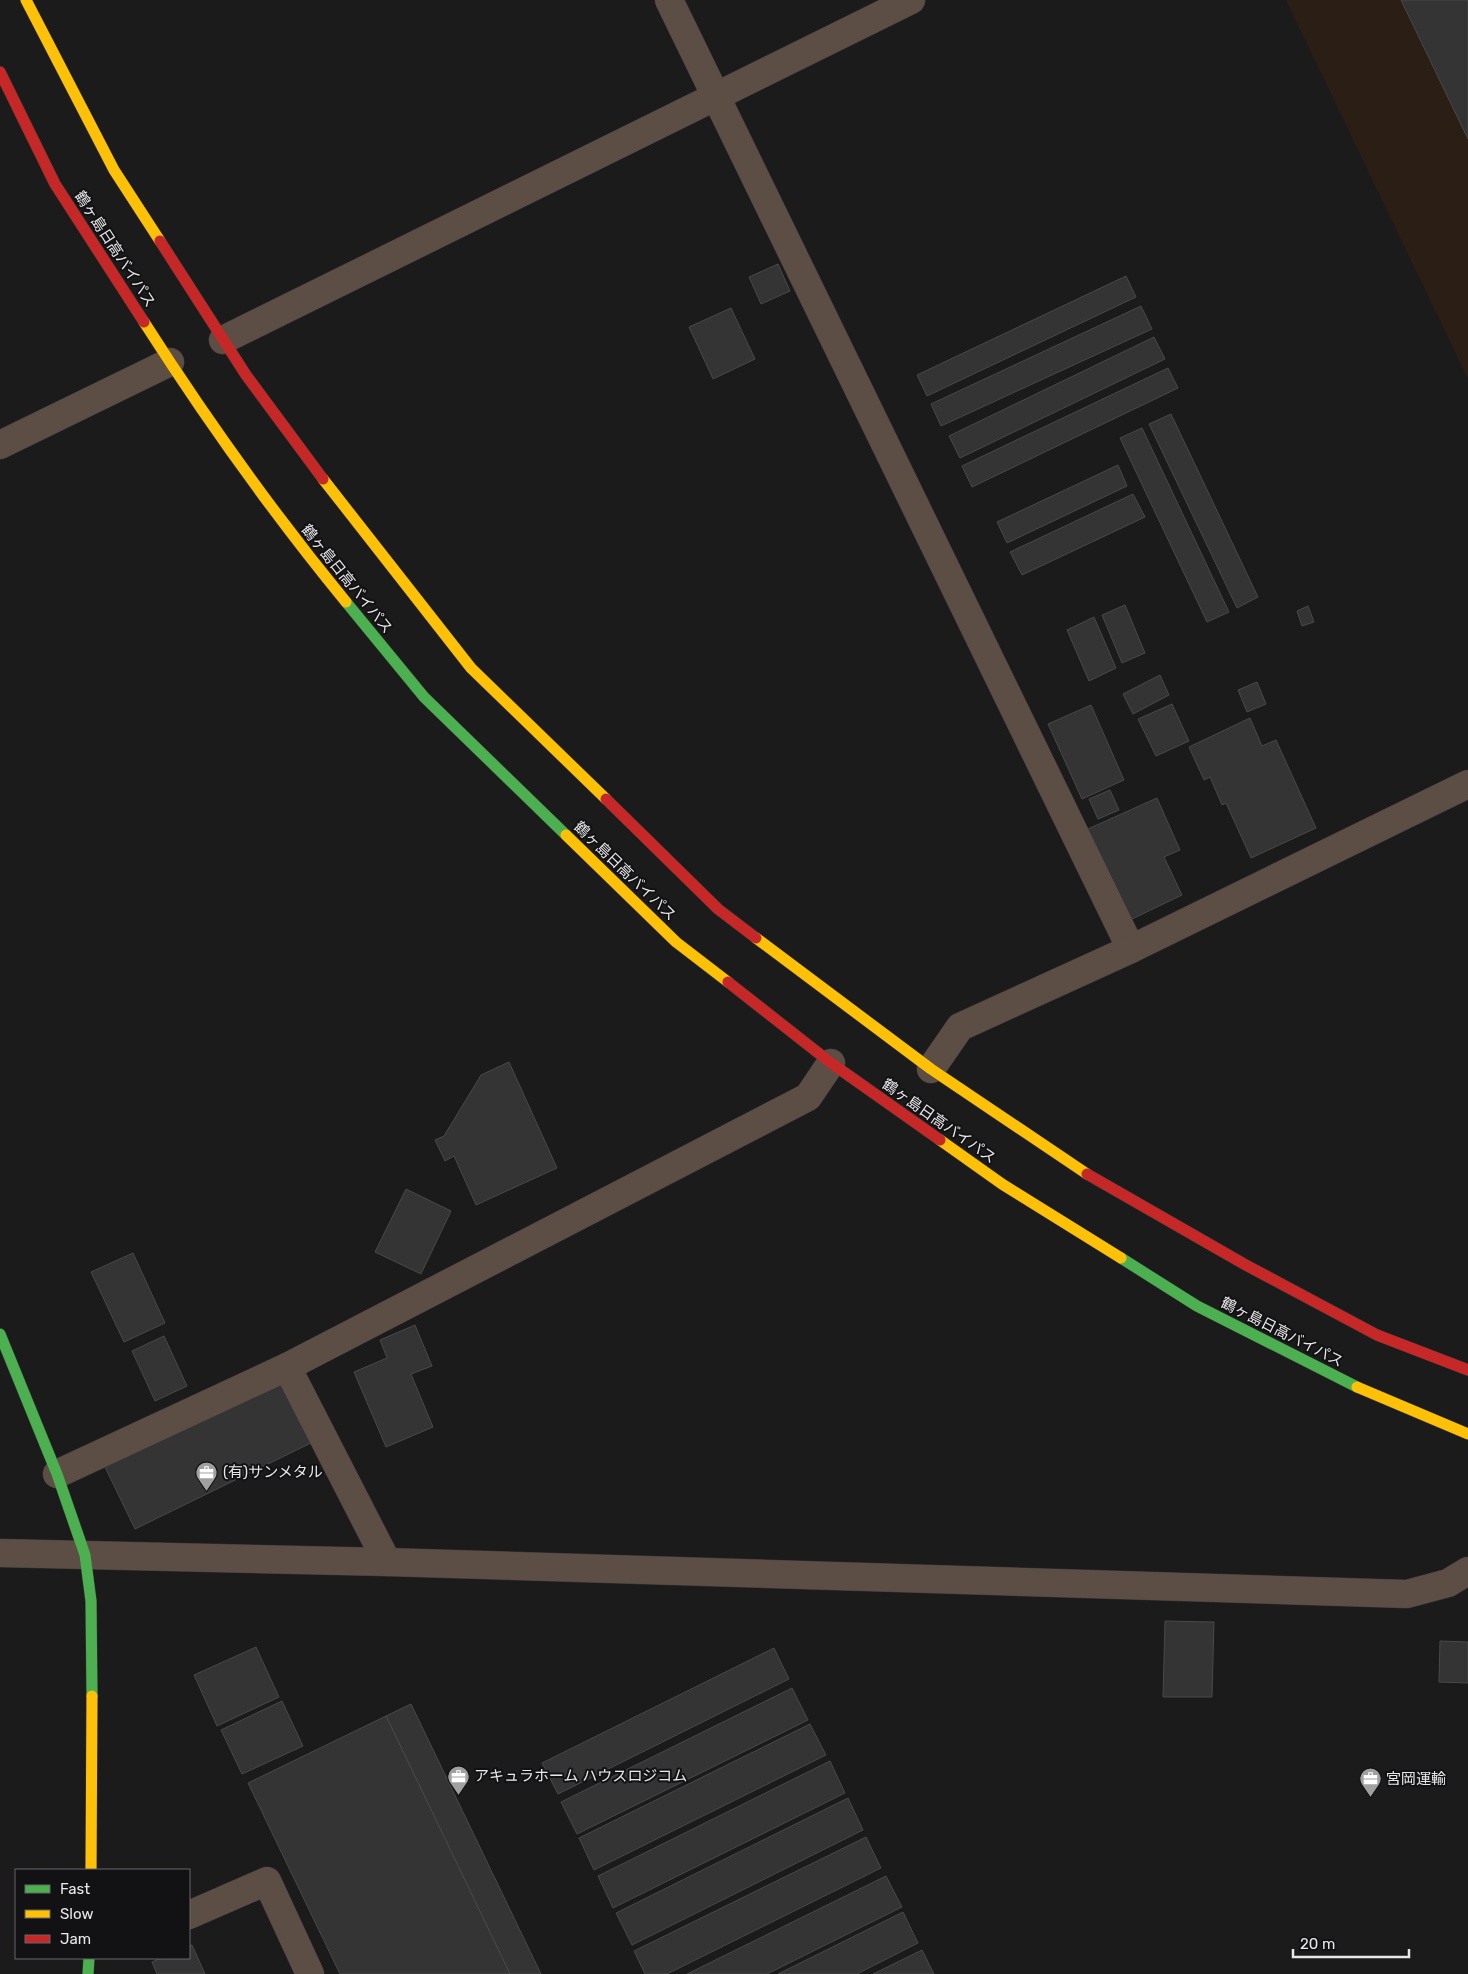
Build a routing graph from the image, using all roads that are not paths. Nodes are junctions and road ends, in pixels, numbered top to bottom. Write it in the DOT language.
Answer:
graph roads {
  1 [pos="26,0"];
  2 [pos="669,0"];
  3 [pos="911,0"];
  4 [pos="0,72"];
  5 [pos="716,96"];
  6 [pos="223,340"];
  7 [pos="170,362"];
  8 [pos="0,445"];
  9 [pos="1468,784"];
  10 [pos="1131,949"];
  11 [pos="831,1063"];
  12 [pos="932,1069"];
  13 [pos="0,1334"];
  14 [pos="287,1367"];
  15 [pos="1468,1370"];
  16 [pos="1468,1434"];
  17 [pos="57,1474"];
  18 [pos="0,1553"];
  19 [pos="85,1555"];
  20 [pos="387,1562"];
  21 [pos="1468,1571"];
  22 [pos="91,1869"];
  23 [pos="190,1915"];
  24 [pos="310,1974"];
  1 -- 6 [label="main road"];
  2 -- 5 [label="street"];
  3 -- 5 [label="street"];
  4 -- 7 [label="main road, 鶴ヶ島日高バイパス"];
  5 -- 6 [label="street"];
  5 -- 10 [label="street"];
  6 -- 12 [label="main road"];
  7 -- 8 [label="street"];
  7 -- 11 [label="main road, 鶴ヶ島日高バイパス"];
  9 -- 10 [label="street"];
  10 -- 12 [label="street"];
  11 -- 14 [label="street"];
  11 -- 16 [label="main road, 鶴ヶ島日高バイパス"];
  12 -- 15 [label="main road"];
  13 -- 17 [label="main road"];
  14 -- 17 [label="street"];
  14 -- 20 [label="street"];
  17 -- 19 [label="main road"];
  18 -- 19 [label="street"];
  19 -- 20 [label="street"];
  19 -- 22 [label="main road"];
  20 -- 21 [label="street"];
  23 -- 24 [label="street"];
}
